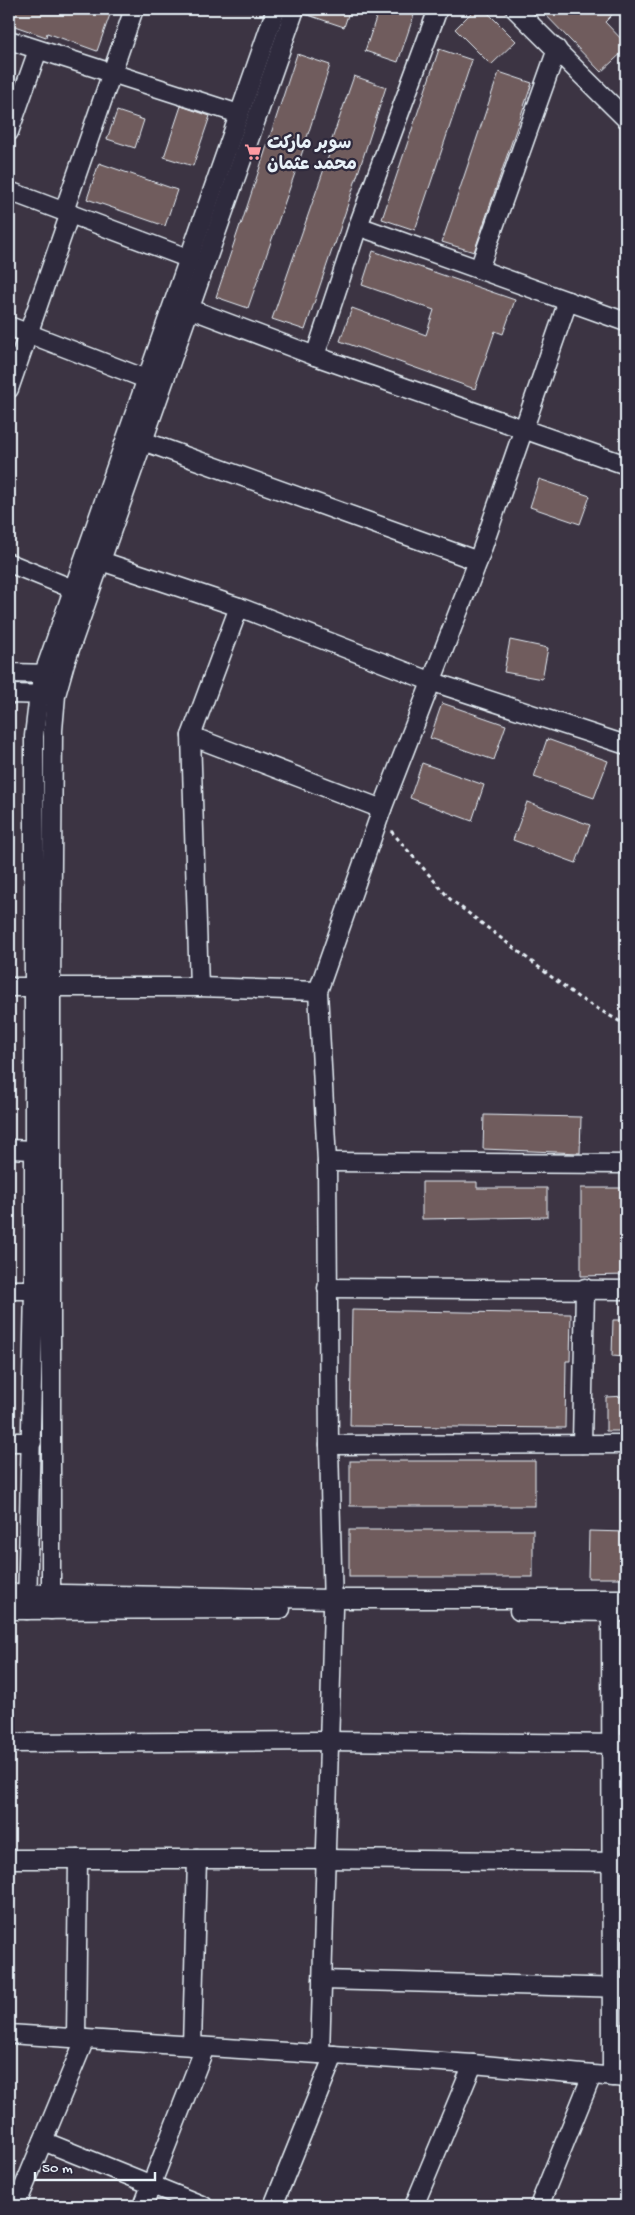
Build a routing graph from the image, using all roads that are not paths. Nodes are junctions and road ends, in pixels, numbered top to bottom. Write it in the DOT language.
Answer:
graph roads {
  1 [pos="134,9"];
  2 [pos="276,9"];
  3 [pos="295,9"];
  4 [pos="438,9"];
  5 [pos="515,9"];
  6 [pos="9,40"];
  7 [pos="556,49"];
  8 [pos="38,50"];
  9 [pos="112,73"];
  10 [pos="239,114"];
  11 [pos="626,120"];
  12 [pos="9,132"];
  13 [pos="9,191"];
  14 [pos="67,212"];
  15 [pos="358,226"];
  16 [pos="188,259"];
  17 [pos="205,265"];
  18 [pos="479,269"];
  19 [pos="568,301"];
  20 [pos="173,302"];
  21 [pos="190,309"];
  22 [pos="626,322"];
  23 [pos="9,326"];
  24 [pos="28,333"];
  25 [pos="315,356"];
  26 [pos="146,379"];
  27 [pos="9,389"];
  28 [pos="524,428"];
  29 [pos="143,442"];
  30 [pos="626,465"];
  31 [pos="101,561"];
  32 [pos="478,561"];
  33 [pos="9,563"];
  34 [pos="73,589"];
  35 [pos="239,607"];
  36 [pos="9,673"];
  37 [pos="44,673"];
  38 [pos="61,674"];
  39 [pos="430,681"];
  40 [pos="9,694"];
  41 [pos="47,695"];
  42 [pos="191,736"];
  43 [pos="626,745"];
  44 [pos="381,813"];
  45 [pos="9,987"];
  46 [pos="51,987"];
  47 [pos="199,987"];
  48 [pos="33,988"];
  49 [pos="318,991"];
  50 [pos="9,1150"];
  51 [pos="34,1150"];
  52 [pos="327,1162"];
  53 [pos="626,1164"];
  54 [pos="327,1288"];
  55 [pos="585,1288"];
  56 [pos="9,1290"];
  57 [pos="34,1290"];
  58 [pos="626,1290"];
  59 [pos="9,1442"];
  60 [pos="32,1442"];
  61 [pos="582,1444"];
  62 [pos="626,1444"];
  63 [pos="328,1445"];
  64 [pos="9,1593"];
  65 [pos="626,1599"];
  66 [pos="28,1601"];
  67 [pos="51,1601"];
  68 [pos="332,1604"];
  69 [pos="9,1610"];
  70 [pos="619,1612"];
  71 [pos="328,1740"];
  72 [pos="9,1743"];
  73 [pos="618,1744"];
  74 [pos="9,1859"];
  75 [pos="78,1859"];
  76 [pos="197,1859"];
  77 [pos="325,1859"];
  78 [pos="619,1862"];
  79 [pos="322,1980"];
  80 [pos="619,1988"];
  81 [pos="9,2034"];
  82 [pos="80,2039"];
  83 [pos="199,2046"];
  84 [pos="327,2054"];
  85 [pos="472,2064"];
  86 [pos="592,2075"];
  87 [pos="619,2077"];
  88 [pos="43,2141"];
  89 [pos="152,2185"];
  90 [pos="16,2206"];
  91 [pos="144,2206"];
  92 [pos="204,2206"];
  93 [pos="273,2206"];
  94 [pos="414,2206"];
  95 [pos="539,2206"];
  1 -- 9 [label="street"];
  2 -- 10 [label="street"];
  3 -- 17 [label="street"];
  4 -- 15 [label="street"];
  5 -- 7 [label="street"];
  6 -- 8 [label="street"];
  7 -- 11 [label="street"];
  7 -- 18 [label="street"];
  8 -- 9 [label="street"];
  8 -- 12 [label="street"];
  9 -- 10 [label="street"];
  9 -- 14 [label="street"];
  10 -- 16 [label="street"];
  13 -- 14 [label="street"];
  14 -- 16 [label="street"];
  14 -- 24 [label="street"];
  15 -- 18 [label="street"];
  15 -- 25 [label="street"];
  16 -- 17 [label="street"];
  16 -- 20 [label="street"];
  17 -- 21 [label="street"];
  18 -- 19 [label="street"];
  19 -- 22 [label="street"];
  19 -- 28 [label="street"];
  20 -- 21 [label="street"];
  20 -- 26 [label="street"];
  21 -- 25 [label="street"];
  21 -- 29 [label="street"];
  23 -- 24 [label="street"];
  24 -- 26 [label="street"];
  24 -- 27 [label="street"];
  25 -- 28 [label="street"];
  26 -- 34 [label="street"];
  28 -- 30 [label="street"];
  28 -- 32 [label="street"];
  29 -- 31 [label="street"];
  29 -- 32 [label="street"];
  31 -- 35 [label="street"];
  31 -- 38 [label="street"];
  32 -- 39 [label="street"];
  33 -- 34 [label="street"];
  34 -- 37 [label="street"];
  35 -- 39 [label="street"];
  35 -- 42 [label="street"];
  36 -- 37 [label="street"];
  37 -- 38 [label="street"];
  37 -- 41 [label="street"];
  38 -- 41 [label="street"];
  39 -- 43 [label="street"];
  39 -- 44 [label="street"];
  40 -- 41 [label="street"];
  41 -- 46 [label="street"];
  41 -- 48 [label="street"];
  42 -- 44 [label="street"];
  42 -- 47 [label="street"];
  44 -- 49 [label="street"];
  45 -- 48 [label="street"];
  46 -- 47 [label="street"];
  46 -- 48 [label="street"];
  46 -- 67 [label="street"];
  47 -- 49 [label="street"];
  48 -- 51 [label="street"];
  49 -- 52 [label="street"];
  50 -- 51 [label="street"];
  51 -- 57 [label="street"];
  52 -- 53 [label="street"];
  52 -- 54 [label="street"];
  54 -- 55 [label="street"];
  54 -- 63 [label="street"];
  55 -- 58 [label="street"];
  55 -- 61 [label="street"];
  56 -- 57 [label="street"];
  57 -- 60 [label="street"];
  59 -- 60 [label="street"];
  60 -- 66 [label="street"];
  61 -- 62 [label="street"];
  61 -- 63 [label="street"];
  63 -- 68 [label="street"];
  64 -- 66 [label="street"];
  65 -- 68 [label="street"];
  66 -- 67 [label="street"];
  66 -- 69 [label="street"];
  67 -- 68 [label="street"];
  68 -- 70 [label="street"];
  68 -- 71 [label="street"];
  70 -- 73 [label="street"];
  71 -- 72 [label="street"];
  71 -- 73 [label="street"];
  71 -- 77 [label="street"];
  73 -- 78 [label="street"];
  74 -- 75 [label="street"];
  75 -- 76 [label="street"];
  75 -- 82 [label="street"];
  76 -- 77 [label="street"];
  76 -- 83 [label="street"];
  77 -- 78 [label="street"];
  77 -- 79 [label="street"];
  78 -- 80 [label="street"];
  79 -- 80 [label="street"];
  79 -- 84 [label="street"];
  80 -- 87 [label="street"];
  81 -- 82 [label="street"];
  82 -- 83 [label="street"];
  82 -- 88 [label="street"];
  83 -- 84 [label="street"];
  83 -- 89 [label="street"];
  84 -- 85 [label="street"];
  84 -- 93 [label="street"];
  85 -- 86 [label="street"];
  85 -- 94 [label="street"];
  86 -- 87 [label="street"];
  86 -- 95 [label="street"];
  88 -- 89 [label="street"];
  88 -- 90 [label="street"];
  89 -- 91 [label="street"];
  89 -- 92 [label="street"];
}
